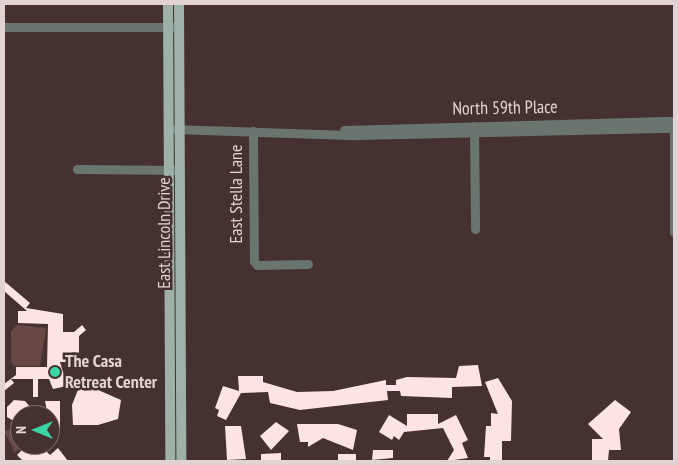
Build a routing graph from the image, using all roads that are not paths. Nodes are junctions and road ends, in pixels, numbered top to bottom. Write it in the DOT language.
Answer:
graph roads {
  1 [pos="168,4"];
  2 [pos="180,4"];
  3 [pos="4,27"];
  4 [pos="168,27"];
  5 [pos="179,27"];
  6 [pos="674,121"];
  7 [pos="674,128"];
  8 [pos="174,129"];
  9 [pos="474,129"];
  10 [pos="253,131"];
  11 [pos="77,170"];
  12 [pos="168,170"];
  13 [pos="180,170"];
  14 [pos="475,229"];
  15 [pos="674,232"];
  16 [pos="308,264"];
  17 [pos="170,461"];
  18 [pos="181,461"];
  1 -- 4 [label="main road, East Lincoln Drive"];
  2 -- 5 [label="main road, East Lincoln Drive"];
  3 -- 4 [label="street"];
  4 -- 5 [label="street"];
  4 -- 8 [label="main road, East Lincoln Drive"];
  5 -- 8 [label="main road, East Lincoln Drive"];
  6 -- 7 [label="street"];
  6 -- 9 [label="street, North 59th Place"];
  7 -- 9 [label="street, North 59th Place"];
  7 -- 15 [label="street"];
  8 -- 10 [label="street, North 59th Place"];
  8 -- 12 [label="main road, East Lincoln Drive"];
  8 -- 13 [label="main road, East Lincoln Drive"];
  9 -- 10 [label="street, North 59th Place"];
  9 -- 14 [label="street"];
  10 -- 16 [label="street, East Stella Lane"];
  11 -- 12 [label="street"];
  12 -- 13 [label="street"];
  12 -- 17 [label="main road, East Lincoln Drive"];
  13 -- 18 [label="main road, East Lincoln Drive"];
}
